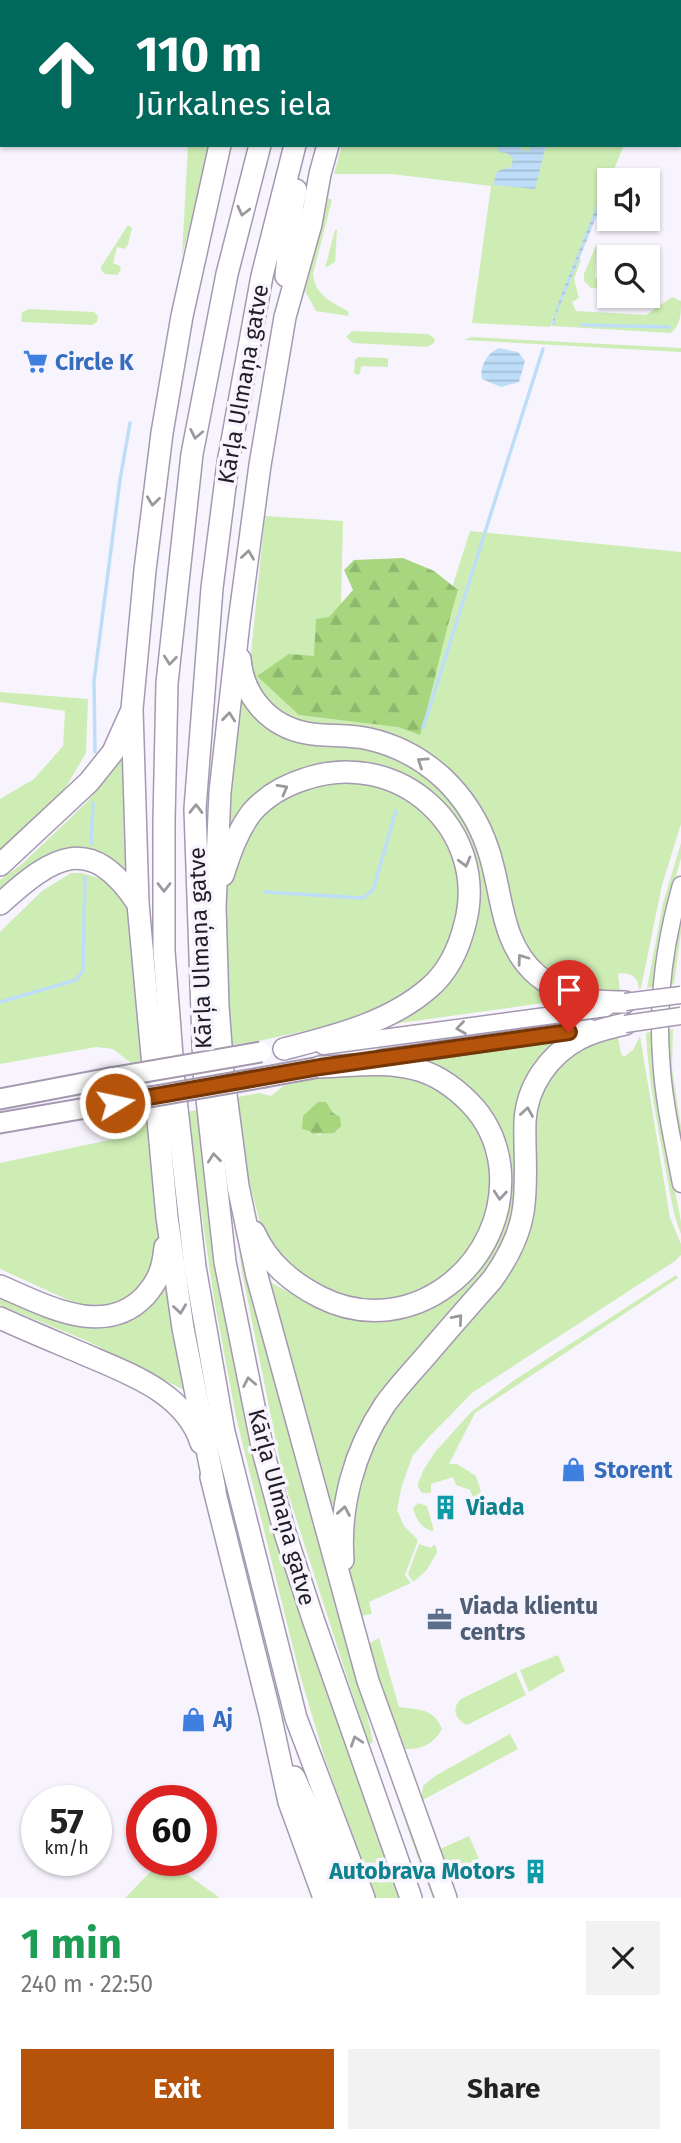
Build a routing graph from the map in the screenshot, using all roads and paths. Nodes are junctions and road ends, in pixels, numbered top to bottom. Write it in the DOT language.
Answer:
graph roads {
  1 [pos="220,147"];
  2 [pos="228,147"];
  3 [pos="259,147"];
  4 [pos="294,147"];
  5 [pos="307,147"];
  6 [pos="327,147"];
  7 [pos="208,205"];
  8 [pos="285,317"];
  9 [pos="239,622"];
  10 [pos="132,709"];
  11 [pos="0,865"];
  12 [pos="681,886"];
  13 [pos="0,904"];
  14 [pos="138,904"];
  15 [pos="215,907"];
  16 [pos="681,995"];
  17 [pos="625,1013"];
  18 [pos="681,1016"];
  19 [pos="284,1049"];
  20 [pos="320,1067"];
  21 [pos="0,1099"];
  22 [pos="0,1123"];
  23 [pos="681,1184"];
  24 [pos="238,1186"];
  25 [pos="167,1217"];
  26 [pos="0,1286"];
  27 [pos="0,1318"];
  28 [pos="215,1489"];
  29 [pos="346,1604"];
  30 [pos="368,1681"];
  31 [pos="270,1714"];
  32 [pos="386,1828"];
  33 [pos="324,1898"];
  34 [pos="345,1898"];
  35 [pos="363,1898"];
  36 [pos="411,1898"];
  37 [pos="446,1898"];
  1 -- 7 [label="highway"];
  2 -- 7 [label="highway"];
  3 -- 35 [label="highway, Kārļa Ulmaņa gatve, one-way"];
  32 -- 4 [label="highway, Kārļa Ulmaņa gatve, one-way"];
  5 -- 8 [label="highway"];
  6 -- 8 [label="highway"];
  7 -- 10 [label="highway, one-way"];
  9 -- 8 [label="highway, one-way"];
  15 -- 9 [label="highway, one-way"];
  17 -- 9 [label="highway, one-way"];
  10 -- 11 [label="highway"];
  10 -- 14 [label="highway"];
  12 -- 23 [label="street"];
  13 -- 14 [label="highway"];
  14 -- 25 [label="highway"];
  15 -- 19 [label="highway, one-way"];
  15 -- 24 [label="highway"];
  16 -- 17 [label="street, bridge"];
  17 -- 18 [label="street, bridge"];
  17 -- 19 [label="street, one-way"];
  17 -- 20 [label="street"];
  29 -- 17 [label="highway, one-way"];
  19 -- 21 [label="main road, bridge"];
  20 -- 22 [label="main road, bridge"];
  20 -- 24 [label="highway, one-way"];
  24 -- 29 [label="highway"];
  25 -- 26 [label="highway"];
  25 -- 28 [label="highway, one-way"];
  27 -- 28 [label="highway"];
  28 -- 31 [label="highway"];
  29 -- 30 [label="highway"];
  30 -- 32 [label="highway"];
  30 -- 37 [label="highway"];
  31 -- 33 [label="highway"];
  31 -- 34 [label="highway"];
  32 -- 36 [label="highway, Kārļa Ulmaņa gatve"];
}
